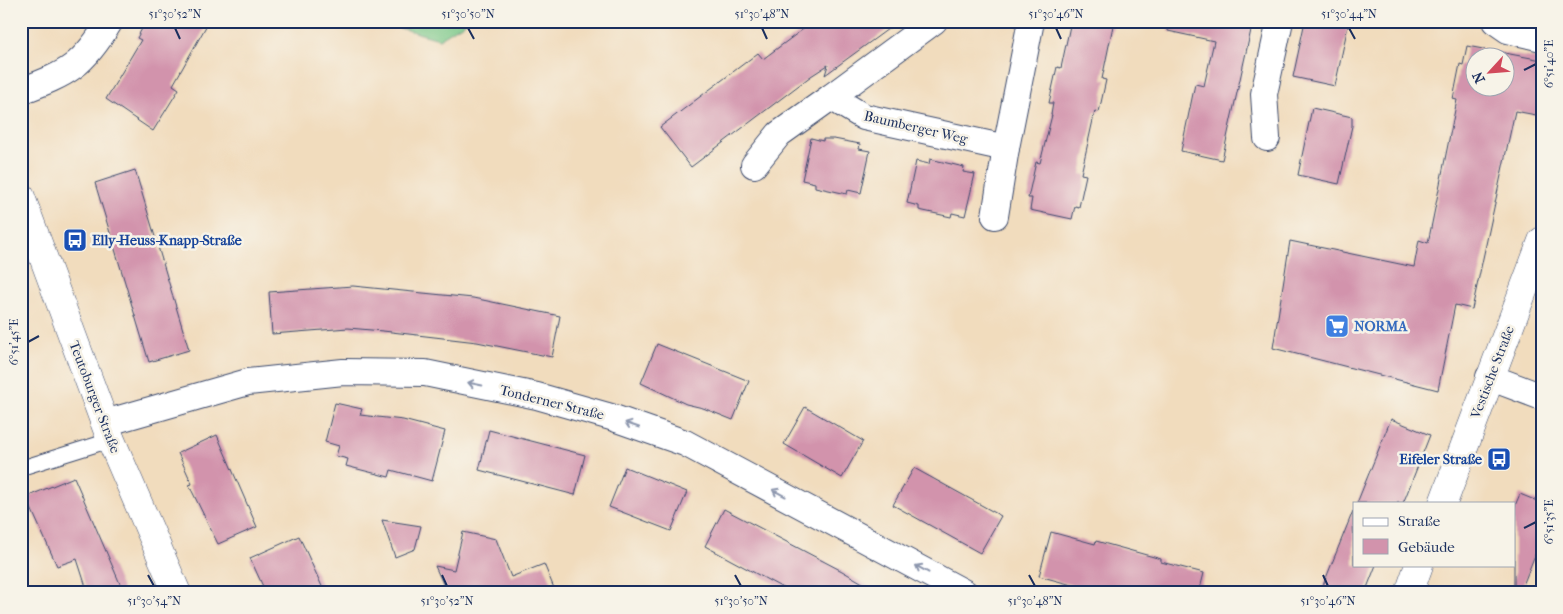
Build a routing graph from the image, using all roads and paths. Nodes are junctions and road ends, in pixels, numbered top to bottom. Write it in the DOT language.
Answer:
graph roads {
  1 [pos="110,21"];
  2 [pos="934,21"];
  3 [pos="1031,21"];
  4 [pos="1280,21"];
  5 [pos="1495,21"];
  6 [pos="1542,38"];
  7 [pos="21,91"];
  8 [pos="831,97"];
  9 [pos="1267,138"];
  10 [pos="1006,148"];
  11 [pos="754,165"];
  12 [pos="21,197"];
  13 [pos="995,216"];
  14 [pos="1542,241"];
  15 [pos="1489,377"];
  16 [pos="1542,397"];
  17 [pos="108,432"];
  18 [pos="21,468"];
  19 [pos="1443,502"];
  20 [pos="1419,566"];
  21 [pos="178,593"];
  22 [pos="965,593"];
  23 [pos="1409,593"];
  1 -- 7 [label="street"];
  2 -- 8 [label="street"];
  3 -- 10 [label="street"];
  4 -- 9 [label="street"];
  5 -- 6 [label="street"];
  8 -- 10 [label="street, Baumberger Weg"];
  8 -- 11 [label="street"];
  10 -- 13 [label="street"];
  12 -- 17 [label="main road, Teutoburger Straße"];
  14 -- 15 [label="main road, Vestische Straße"];
  15 -- 16 [label="street"];
  15 -- 19 [label="main road, Vestische Straße"];
  17 -- 18 [label="lane"];
  17 -- 21 [label="main road, Teutoburger Straße"];
  22 -- 17 [label="street, Tonderner Straße, one-way"];
  20 -- 23 [label="main road"];
}
